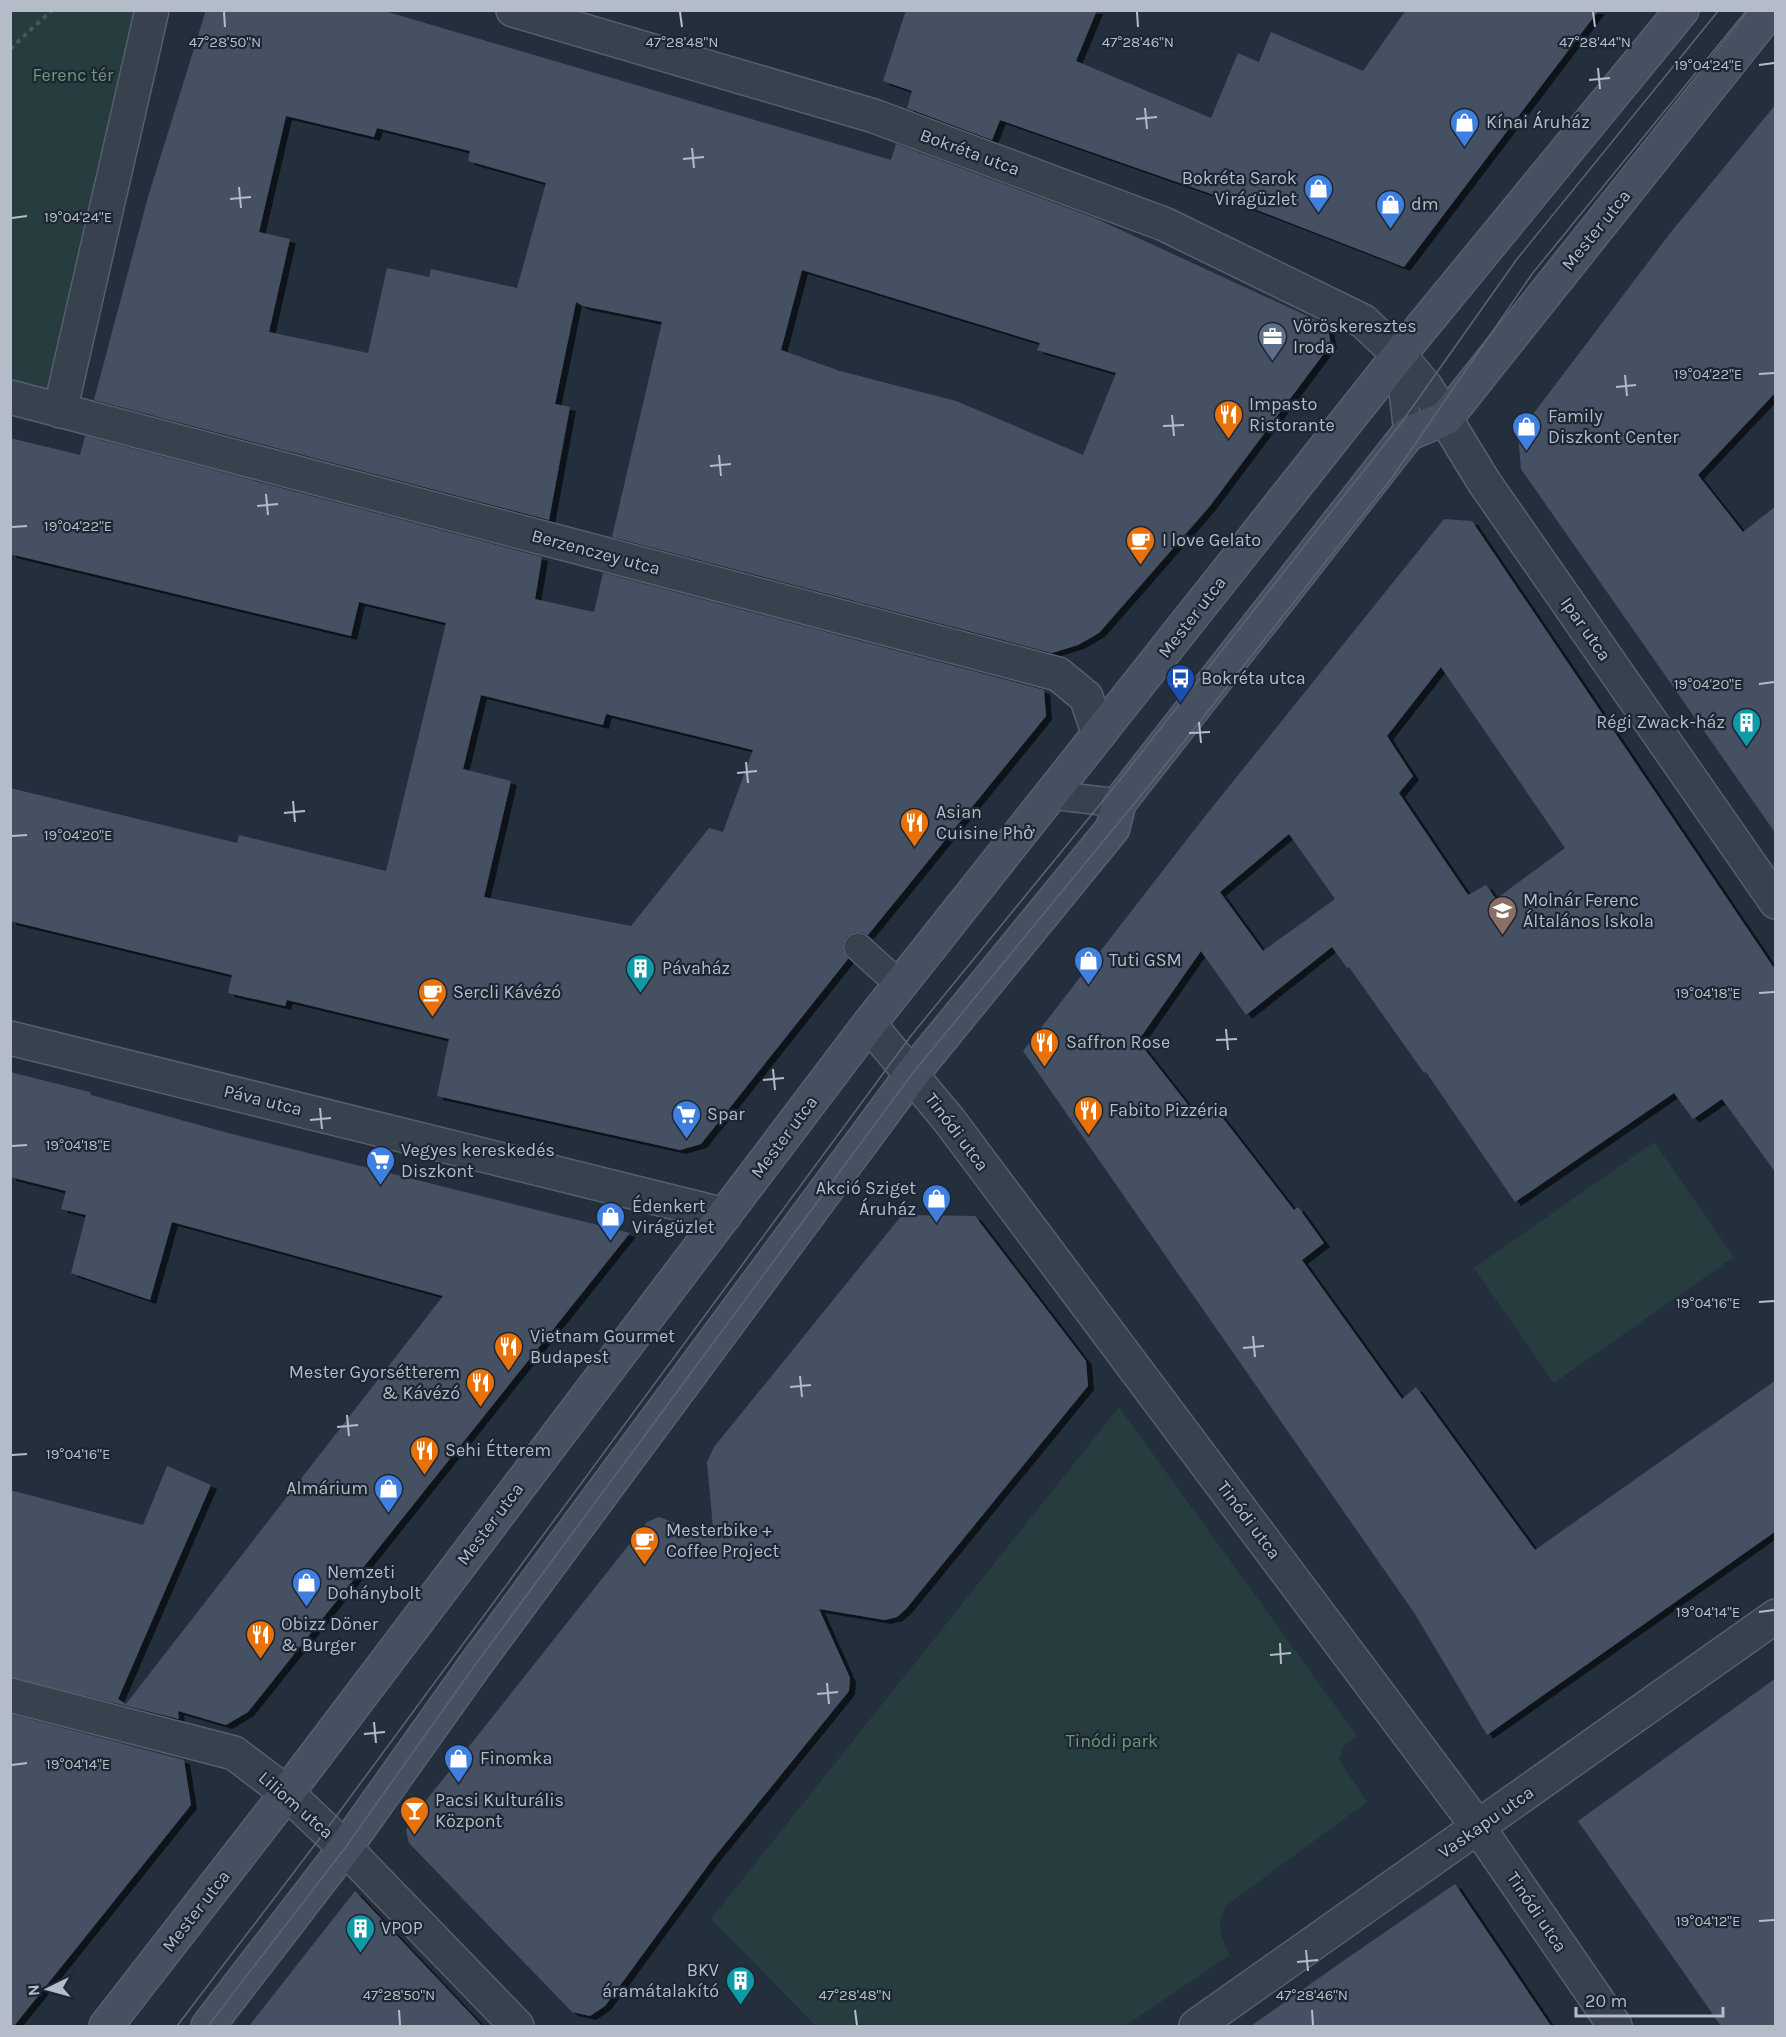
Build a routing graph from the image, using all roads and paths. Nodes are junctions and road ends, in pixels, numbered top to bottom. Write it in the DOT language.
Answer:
graph roads {
  1 [pos="52,10"];
  2 [pos="152,10"];
  3 [pos="513,10"];
  4 [pos="1682,10"];
  5 [pos="1771,10"];
  6 [pos="10,49"];
  7 [pos="1399,356"];
  8 [pos="10,397"];
  9 [pos="60,411"];
  10 [pos="1446,418"];
  11 [pos="1408,434"];
  12 [pos="1099,734"];
  13 [pos="1051,795"];
  14 [pos="1119,803"];
  15 [pos="1776,902"];
  16 [pos="858,947"];
  17 [pos="900,985"];
  18 [pos="869,1024"];
  19 [pos="10,1038"];
  20 [pos="912,1074"];
  21 [pos="725,1215"];
  22 [pos="1776,1616"];
  23 [pos="10,1695"];
  24 [pos="287,1793"];
  25 [pos="1478,1827"];
  26 [pos="345,1848"];
  27 [pos="106,2026"];
  28 [pos="208,2026"];
  29 [pos="517,2026"];
  30 [pos="1196,2026"];
  31 [pos="1615,2026"];
  1 -- 6 [label="path"];
  2 -- 9 [label="street"];
  3 -- 7 [label="street, Bokréta utca"];
  4 -- 7 [label="street, Mester utca"];
  5 -- 10 [label="street, Mester utca"];
  7 -- 10 [label="street, Ipar utca"];
  7 -- 11 [label="lane"];
  7 -- 12 [label="street, Mester utca"];
  8 -- 9 [label="street"];
  9 -- 12 [label="street, Berzenczey utca"];
  10 -- 11 [label="street, Mester utca"];
  10 -- 15 [label="street, Ipar utca"];
  11 -- 14 [label="street, Mester utca"];
  12 -- 13 [label="street, Mester utca"];
  13 -- 14 [label="lane"];
  13 -- 17 [label="street, Mester utca"];
  14 -- 20 [label="street, Mester utca"];
  16 -- 17 [label="lane"];
  17 -- 18 [label="street, Mester utca"];
  18 -- 20 [label="street, Tinódi utca"];
  18 -- 21 [label="street, Mester utca"];
  19 -- 21 [label="street, Páva utca"];
  20 -- 25 [label="street, Tinódi utca"];
  20 -- 26 [label="street, Mester utca"];
  21 -- 24 [label="street, Mester utca"];
  22 -- 25 [label="street, Vaskapu utca"];
  23 -- 24 [label="street, Liliom utca"];
  24 -- 26 [label="street, Liliom utca"];
  24 -- 27 [label="street, Mester utca"];
  25 -- 30 [label="street, Vaskapu utca"];
  25 -- 31 [label="street, Tinódi utca"];
  26 -- 28 [label="street, Mester utca"];
  26 -- 29 [label="street, Liliom utca"];
}
